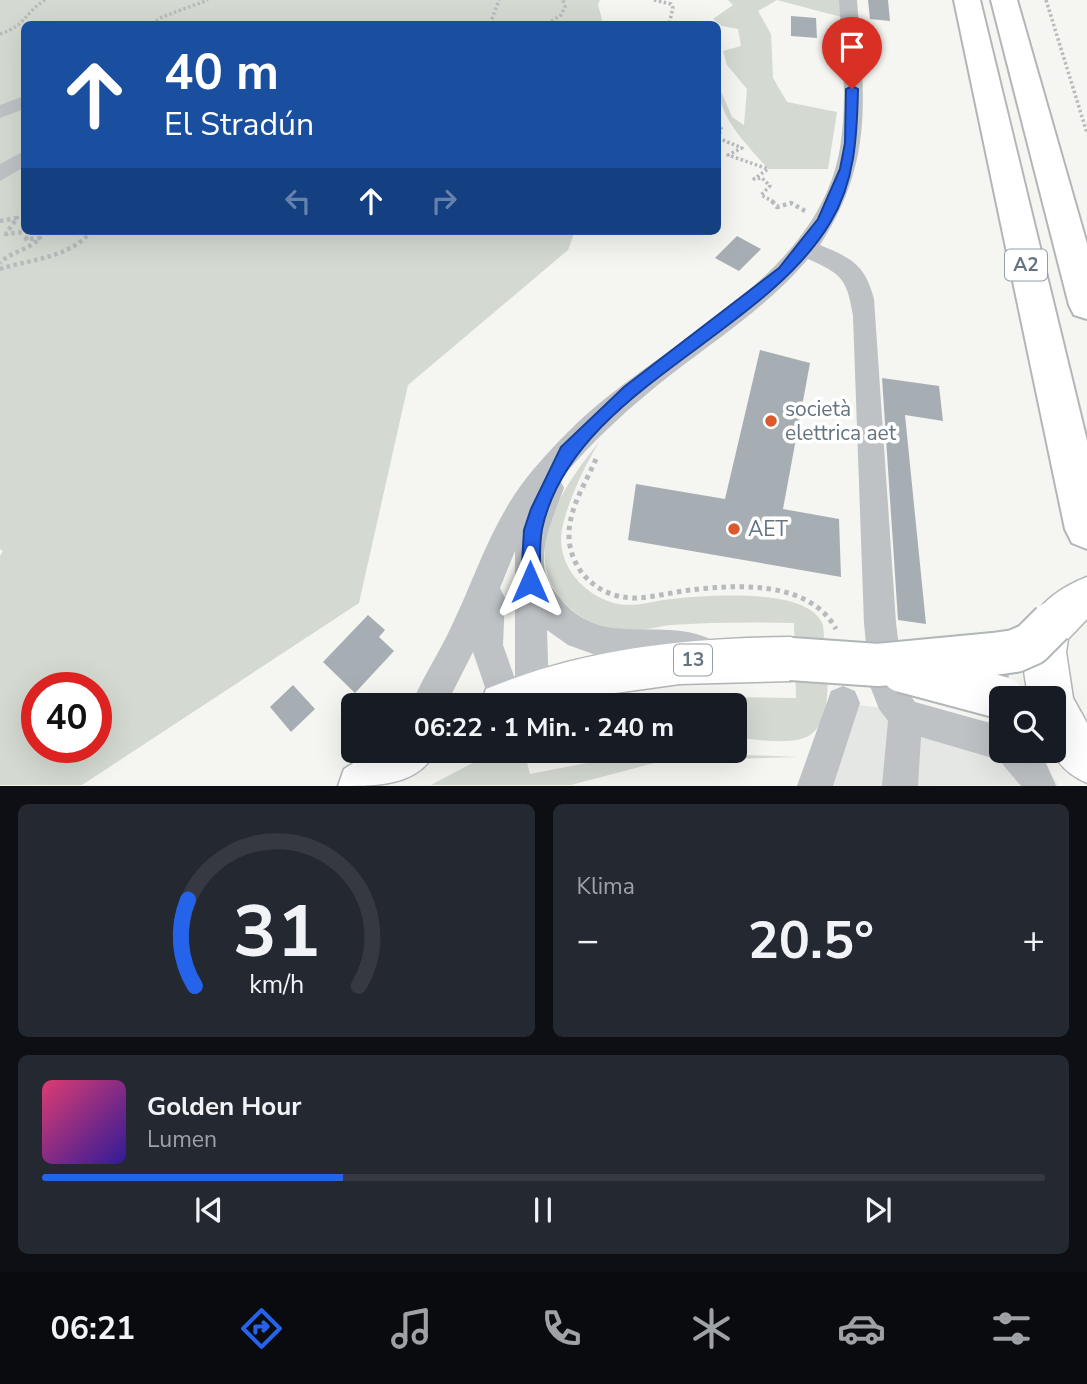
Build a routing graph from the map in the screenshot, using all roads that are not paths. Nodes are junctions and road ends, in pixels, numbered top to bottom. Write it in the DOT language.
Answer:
graph roads {
  1 [pos="848,0"];
  2 [pos="967,0"];
  3 [pos="1004,0"];
  4 [pos="21,103"];
  5 [pos="0,113"];
  6 [pos="21,160"];
  7 [pos="0,174"];
  8 [pos="805,248"];
  9 [pos="1087,305"];
  10 [pos="567,452"];
  11 [pos="1087,529"];
  12 [pos="493,568"];
  13 [pos="530,582"];
  14 [pos="1087,597"];
  15 [pos="1052,623"];
  16 [pos="778,659"];
  17 [pos="878,665"];
  18 [pos="1047,686"];
  19 [pos="435,693"];
  20 [pos="511,693"];
  21 [pos="515,693"];
  22 [pos="537,693"];
  23 [pos="989,694"];
  24 [pos="843,703"];
  25 [pos="905,716"];
  26 [pos="989,740"];
  27 [pos="1026,763"];
  28 [pos="815,786"];
  29 [pos="900,786"];
  30 [pos="1039,786"];
  1 -- 8 [label="street"];
  2 -- 11 [label="highway, A2"];
  3 -- 9 [label="highway, A2"];
  4 -- 5 [label="street"];
  6 -- 7 [label="street"];
  8 -- 10 [label="street"];
  8 -- 25 [label="street"];
  10 -- 12 [label="street"];
  10 -- 13 [label="street"];
  12 -- 19 [label="street"];
  12 -- 20 [label="street"];
  13 -- 16 [label="street"];
  13 -- 21 [label="street"];
  14 -- 15 [label="main road"];
  15 -- 17 [label="main road, 13, bridge"];
  15 -- 18 [label="main road"];
  16 -- 17 [label="main road, 13, bridge"];
  16 -- 22 [label="main road, 13"];
  17 -- 23 [label="main road, 13, bridge"];
  24 -- 28 [label="street"];
  25 -- 26 [label="street"];
  25 -- 29 [label="street"];
  27 -- 30 [label="street"];
}
